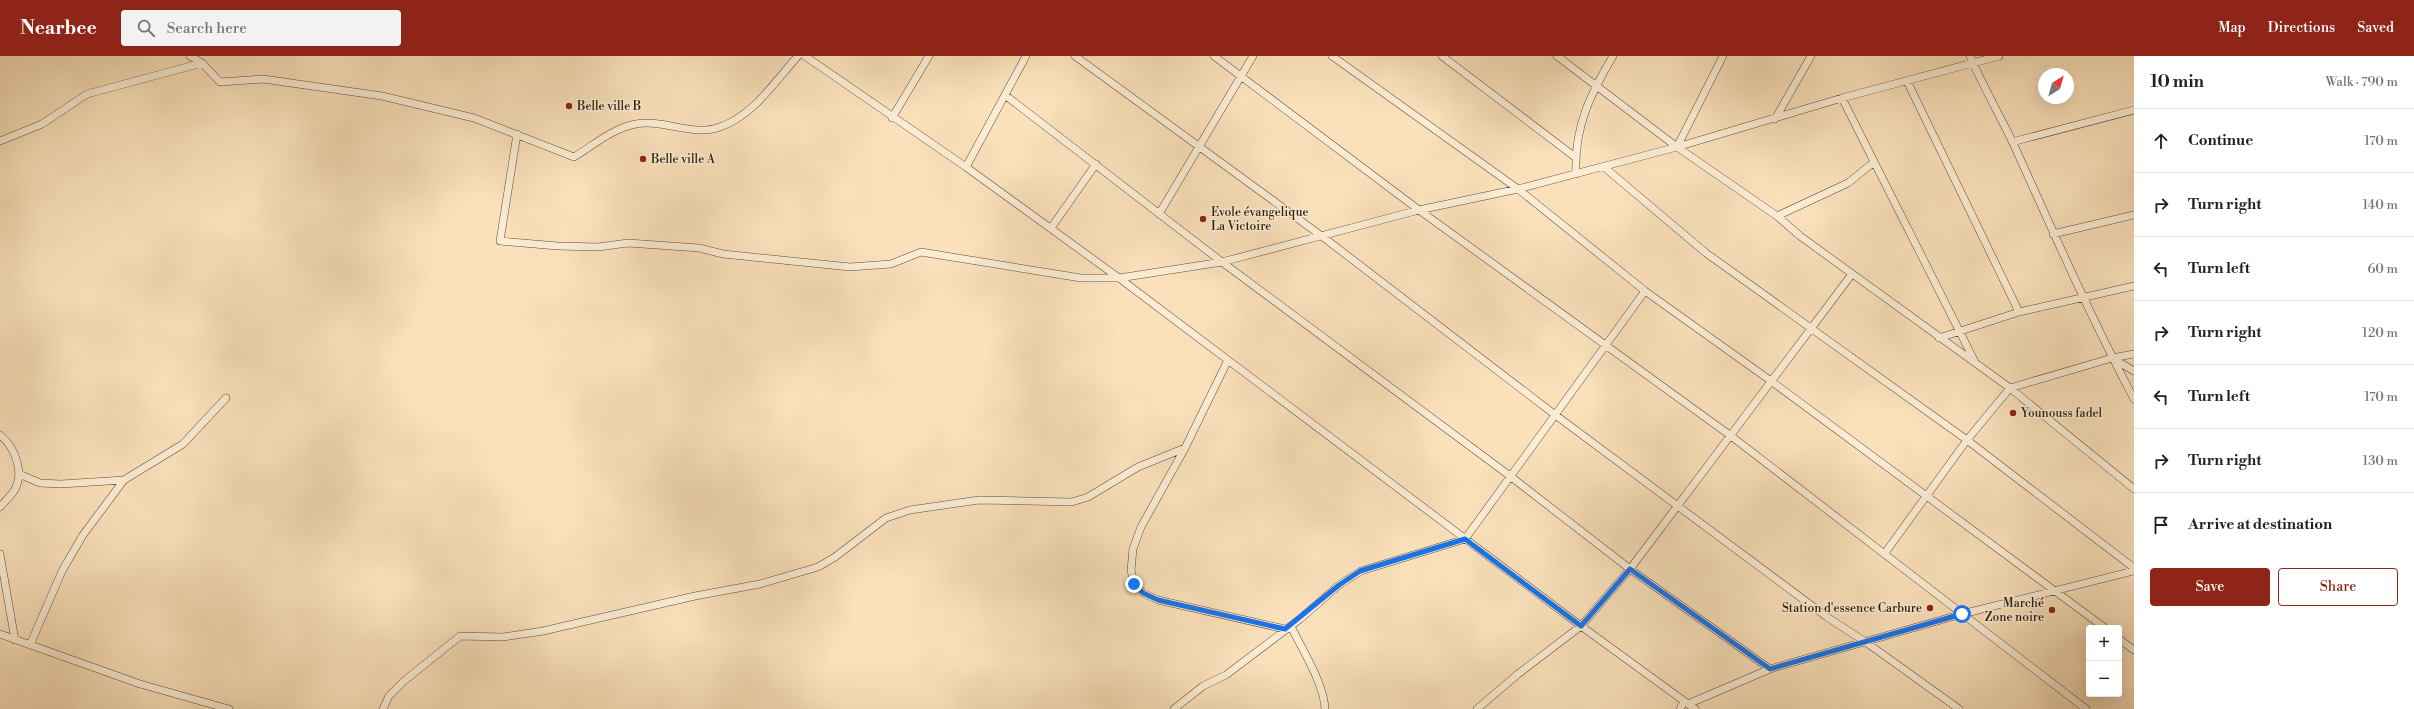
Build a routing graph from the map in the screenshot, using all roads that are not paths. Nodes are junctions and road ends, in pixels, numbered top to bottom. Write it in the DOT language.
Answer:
graph roads {
  1 [pos="190,56"];
  2 [pos="798,56"];
  3 [pos="805,56"];
  4 [pos="929,56"];
  5 [pos="1026,56"];
  6 [pos="1075,56"];
  7 [pos="1214,56"];
  8 [pos="1253,56"];
  9 [pos="1332,56"];
  10 [pos="1442,56"];
  11 [pos="1557,56"];
  12 [pos="1613,56"];
  13 [pos="1723,56"];
  14 [pos="1811,56"];
  15 [pos="1970,56"];
  16 [pos="1999,56"];
  17 [pos="202,63"];
  18 [pos="1973,63"];
  19 [pos="1241,76"];
  20 [pos="1907,81"];
  21 [pos="1596,86"];
  22 [pos="1005,95"];
  23 [pos="1842,98"];
  24 [pos="2134,110"];
  25 [pos="892,118"];
  26 [pos="1775,119"];
  27 [pos="517,134"];
  28 [pos="0,141"];
  29 [pos="2012,142"];
  30 [pos="1198,147"];
  31 [pos="1677,147"];
  32 [pos="1575,156"];
  33 [pos="1874,162"];
  34 [pos="1096,164"];
  35 [pos="966,167"];
  36 [pos="1604,167"];
  37 [pos="1576,174"];
  38 [pos="1518,189"];
  39 [pos="1419,210"];
  40 [pos="1159,214"];
  41 [pos="1777,216"];
  42 [pos="2134,216"];
  43 [pos="1051,228"];
  44 [pos="2053,234"];
  45 [pos="1323,236"];
  46 [pos="1222,262"];
  47 [pos="1852,274"];
  48 [pos="1119,278"];
  49 [pos="2134,286"];
  50 [pos="1645,291"];
  51 [pos="2086,298"];
  52 [pos="2019,312"];
  53 [pos="1810,329"];
  54 [pos="1960,330"];
  55 [pos="1939,338"];
  56 [pos="1606,347"];
  57 [pos="2134,354"];
  58 [pos="2112,358"];
  59 [pos="1228,360"];
  60 [pos="1974,361"];
  61 [pos="2134,371"];
  62 [pos="1771,381"];
  63 [pos="2010,388"];
  64 [pos="226,398"];
  65 [pos="2134,399"];
  66 [pos="1554,414"];
  67 [pos="0,435"];
  68 [pos="1731,436"];
  69 [pos="1967,440"];
  70 [pos="1185,448"];
  71 [pos="19,474"];
  72 [pos="1510,476"];
  73 [pos="124,480"];
  74 [pos="2134,489"];
  75 [pos="1927,496"];
  76 [pos="1678,506"];
  77 [pos="0,507"];
  78 [pos="1465,539"];
  79 [pos="1885,553"];
  80 [pos="0,554"];
  81 [pos="1630,569"];
  82 [pos="2134,570"];
  83 [pos="2056,591"];
  84 [pos="1962,614"];
  85 [pos="2101,625"];
  86 [pos="1581,626"];
  87 [pos="1288,627"];
  88 [pos="0,634"];
  89 [pos="15,640"];
  90 [pos="2122,640"];
  91 [pos="1867,643"];
  92 [pos="30,645"];
  93 [pos="2134,650"];
  94 [pos="1770,669"];
  95 [pos="1686,702"];
  96 [pos="229,709"];
  97 [pos="383,709"];
  98 [pos="1174,709"];
  99 [pos="1325,709"];
  100 [pos="1477,709"];
  101 [pos="1680,709"];
  102 [pos="1695,709"];
  103 [pos="1959,709"];
  104 [pos="2086,709"];
  1 -- 17 [label="street"];
  2 -- 27 [label="street"];
  3 -- 25 [label="street"];
  4 -- 25 [label="street"];
  5 -- 22 [label="street"];
  6 -- 30 [label="street"];
  7 -- 19 [label="street"];
  8 -- 19 [label="street"];
  9 -- 38 [label="street"];
  10 -- 32 [label="street"];
  11 -- 21 [label="street"];
  12 -- 21 [label="street"];
  13 -- 31 [label="street"];
  14 -- 26 [label="street"];
  15 -- 18 [label="street"];
  16 -- 18 [label="street"];
  17 -- 27 [label="street"];
  17 -- 28 [label="street"];
  18 -- 20 [label="street"];
  18 -- 29 [label="street"];
  19 -- 30 [label="street"];
  19 -- 39 [label="street"];
  20 -- 23 [label="street"];
  20 -- 52 [label="street"];
  21 -- 31 [label="street"];
  21 -- 32 [label="street"];
  22 -- 34 [label="street"];
  22 -- 35 [label="street"];
  23 -- 26 [label="street"];
  23 -- 33 [label="street"];
  24 -- 29 [label="street"];
  25 -- 35 [label="street"];
  26 -- 31 [label="street"];
  27 -- 48 [label="street"];
  29 -- 44 [label="street"];
  30 -- 40 [label="street"];
  30 -- 45 [label="street"];
  31 -- 36 [label="street"];
  31 -- 41 [label="street"];
  32 -- 37 [label="street"];
  33 -- 41 [label="street"];
  33 -- 54 [label="street"];
  34 -- 40 [label="street"];
  34 -- 43 [label="street"];
  35 -- 43 [label="street"];
  36 -- 37 [label="street"];
  36 -- 53 [label="street"];
  37 -- 38 [label="street"];
  38 -- 39 [label="street"];
  38 -- 50 [label="street"];
  39 -- 45 [label="street"];
  39 -- 56 [label="street"];
  40 -- 46 [label="street"];
  41 -- 47 [label="street"];
  42 -- 44 [label="street"];
  43 -- 48 [label="street"];
  44 -- 51 [label="street"];
  45 -- 46 [label="street"];
  45 -- 66 [label="street"];
  46 -- 48 [label="street"];
  46 -- 72 [label="street"];
  47 -- 53 [label="street"];
  47 -- 55 [label="street"];
  48 -- 59 [label="street"];
  49 -- 51 [label="street"];
  50 -- 56 [label="street"];
  50 -- 62 [label="street"];
  51 -- 52 [label="street"];
  51 -- 58 [label="street"];
  52 -- 54 [label="street"];
  53 -- 62 [label="street"];
  53 -- 69 [label="street"];
  54 -- 55 [label="street"];
  54 -- 60 [label="street"];
  55 -- 60 [label="street"];
  56 -- 66 [label="street"];
  56 -- 68 [label="street"];
  57 -- 58 [label="street"];
  58 -- 61 [label="street"];
  58 -- 63 [label="street"];
  58 -- 65 [label="street"];
  59 -- 70 [label="street"];
  59 -- 78 [label="street"];
  60 -- 63 [label="street"];
  62 -- 68 [label="street"];
  62 -- 75 [label="street"];
  63 -- 69 [label="street"];
  63 -- 74 [label="street"];
  64 -- 73 [label="street"];
  66 -- 72 [label="street"];
  66 -- 76 [label="street"];
  67 -- 71 [label="street"];
  68 -- 76 [label="street"];
  68 -- 79 [label="street"];
  69 -- 75 [label="street"];
  69 -- 82 [label="street"];
  70 -- 87 [label="street"];
  70 -- 97 [label="street"];
  71 -- 73 [label="street"];
  71 -- 77 [label="street"];
  72 -- 78 [label="street"];
  72 -- 81 [label="street"];
  73 -- 92 [label="street"];
  75 -- 79 [label="street"];
  75 -- 83 [label="street"];
  76 -- 81 [label="street"];
  76 -- 91 [label="street"];
  78 -- 86 [label="street"];
  78 -- 87 [label="street"];
  79 -- 84 [label="street"];
  80 -- 89 [label="street"];
  81 -- 86 [label="street"];
  81 -- 94 [label="street"];
  82 -- 83 [label="street"];
  83 -- 84 [label="street"];
  83 -- 85 [label="street"];
  84 -- 91 [label="street"];
  84 -- 104 [label="street"];
  86 -- 95 [label="street"];
  86 -- 100 [label="street"];
  87 -- 98 [label="street"];
  87 -- 99 [label="street"];
  88 -- 89 [label="street"];
  89 -- 92 [label="street"];
  90 -- 93 [label="street"];
  91 -- 94 [label="street"];
  91 -- 103 [label="street"];
  92 -- 96 [label="street"];
  94 -- 95 [label="street"];
  95 -- 101 [label="street"];
  95 -- 102 [label="street"];
}
